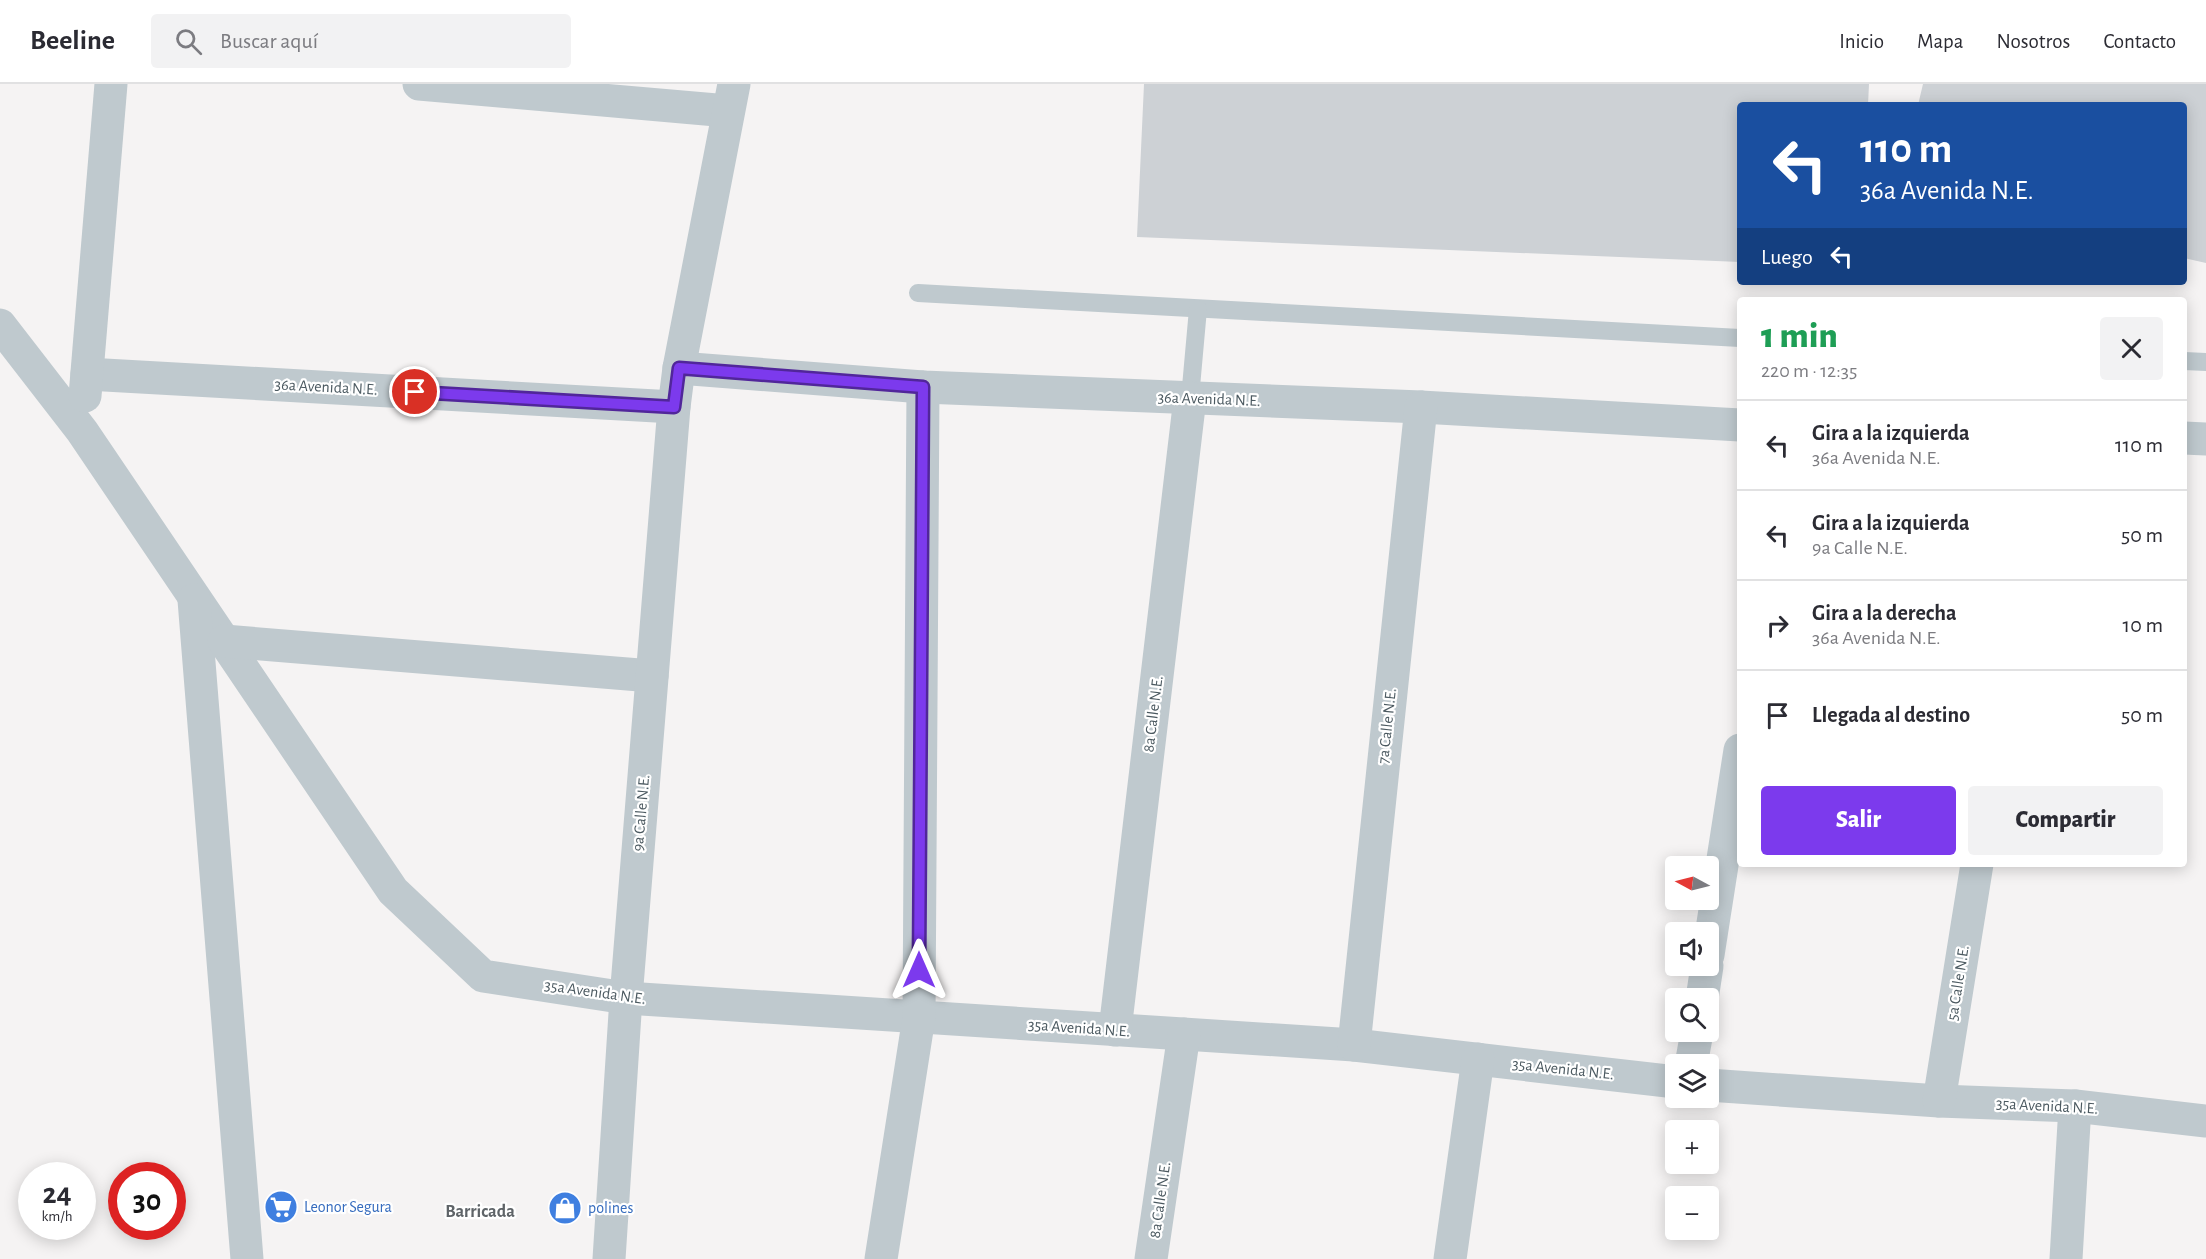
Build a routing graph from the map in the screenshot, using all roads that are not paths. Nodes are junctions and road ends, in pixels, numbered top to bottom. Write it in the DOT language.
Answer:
graph roads {
  1 [pos="111,84"];
  2 [pos="419,84"];
  3 [pos="731,98"];
  4 [pos="918,293"];
  5 [pos="1198,309"];
  6 [pos="0,325"];
  7 [pos="1737,338"];
  8 [pos="2187,361"];
  9 [pos="2206,362"];
  10 [pos="679,368"];
  11 [pos="87,374"];
  12 [pos="923,387"];
  13 [pos="1190,398"];
  14 [pos="674,407"];
  15 [pos="1421,408"];
  16 [pos="1737,424"];
  17 [pos="82,430"];
  18 [pos="2187,438"];
  19 [pos="2206,439"];
  20 [pos="194,597"];
  21 [pos="224,641"];
  22 [pos="652,676"];
  23 [pos="1737,769"];
  24 [pos="1977,867"];
  25 [pos="1713,922"];
  26 [pos="626,998"];
  27 [pos="918,1017"];
  28 [pos="1115,1030"];
  29 [pos="1184,1034"];
  30 [pos="1354,1045"];
  31 [pos="1478,1059"];
  32 [pos="1665,1081"];
  33 [pos="1719,1086"];
  34 [pos="1939,1101"];
  35 [pos="2075,1106"];
  36 [pos="2206,1121"];
  37 [pos="247,1259"];
  38 [pos="609,1259"];
  39 [pos="881,1259"];
  40 [pos="1151,1259"];
  41 [pos="1450,1259"];
  42 [pos="2066,1259"];
  1 -- 11 [label="street"];
  2 -- 3 [label="street"];
  3 -- 10 [label="street, 9a Calle N.E."];
  4 -- 5 [label="lane"];
  5 -- 7 [label="lane"];
  5 -- 13 [label="lane"];
  6 -- 17 [label="street"];
  8 -- 9 [label="lane"];
  10 -- 12 [label="street, 36a Avenida N.E."];
  10 -- 14 [label="street, 9a Calle N.E."];
  11 -- 14 [label="street, 36a Avenida N.E."];
  11 -- 17 [label="street"];
  12 -- 13 [label="street, 36a Avenida N.E."];
  12 -- 27 [label="street"];
  13 -- 15 [label="street, 36a Avenida N.E."];
  13 -- 28 [label="street, 8a Calle N.E."];
  14 -- 22 [label="street, 9a Calle N.E."];
  15 -- 16 [label="street, 36a Avenida N.E."];
  15 -- 30 [label="street, 7a Calle N.E."];
  17 -- 20 [label="street"];
  18 -- 19 [label="street"];
  20 -- 21 [label="street"];
  20 -- 37 [label="street"];
  21 -- 22 [label="street"];
  21 -- 26 [label="street, 35a Avenida N.E."];
  22 -- 26 [label="street, 9a Calle N.E."];
  23 -- 25 [label="street"];
  24 -- 34 [label="street, 5a Calle N.E."];
  26 -- 27 [label="street, 35a Avenida N.E."];
  26 -- 38 [label="street, 9a Calle N.E."];
  27 -- 28 [label="street, 35a Avenida N.E."];
  27 -- 39 [label="street"];
  28 -- 29 [label="street, 35a Avenida N.E."];
  29 -- 30 [label="street, 35a Avenida N.E."];
  29 -- 40 [label="street, 8a Calle N.E."];
  30 -- 31 [label="street, 35a Avenida N.E."];
  31 -- 32 [label="street, 35a Avenida N.E."];
  31 -- 41 [label="street"];
  33 -- 34 [label="street, 35a Avenida N.E."];
  34 -- 35 [label="street, 35a Avenida N.E."];
  35 -- 36 [label="street, 35a Avenida N.E."];
  35 -- 42 [label="street"];
}
